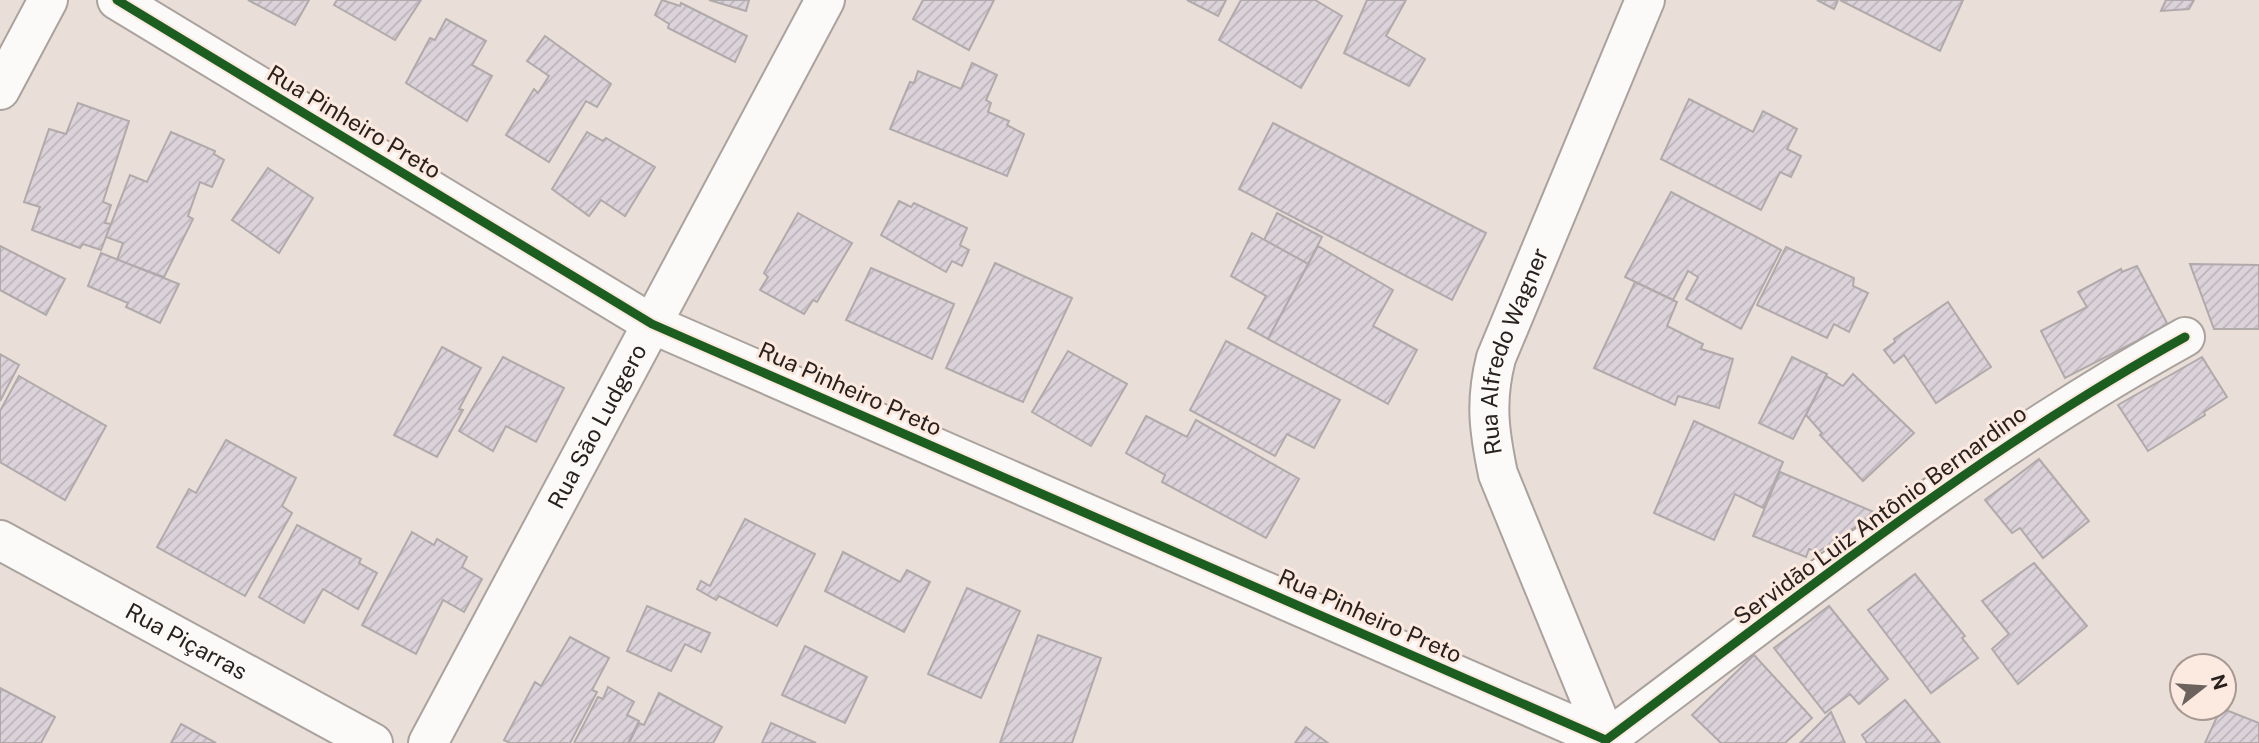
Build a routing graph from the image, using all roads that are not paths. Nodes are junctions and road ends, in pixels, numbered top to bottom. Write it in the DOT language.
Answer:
graph roads {
  1 [pos="48,0"];
  2 [pos="117,0"];
  3 [pos="825,0"];
  4 [pos="1644,0"];
  5 [pos="0,90"];
  6 [pos="652,324"];
  7 [pos="2185,337"];
  8 [pos="0,540"];
  9 [pos="1607,741"];
  10 [pos="373,743"];
  11 [pos="428,743"];
  1 -- 5 [label="street"];
  2 -- 6 [label="street, Rua Pinheiro Preto"];
  3 -- 6 [label="street, Rua São Ludgero"];
  4 -- 9 [label="street, Rua Alfredo Wagner"];
  6 -- 9 [label="street, Rua Pinheiro Preto"];
  6 -- 11 [label="street, Rua São Ludgero"];
  7 -- 9 [label="street, Servidão Luiz Antônio Bernardino"];
  8 -- 10 [label="street, Rua Piçarras"];
}
